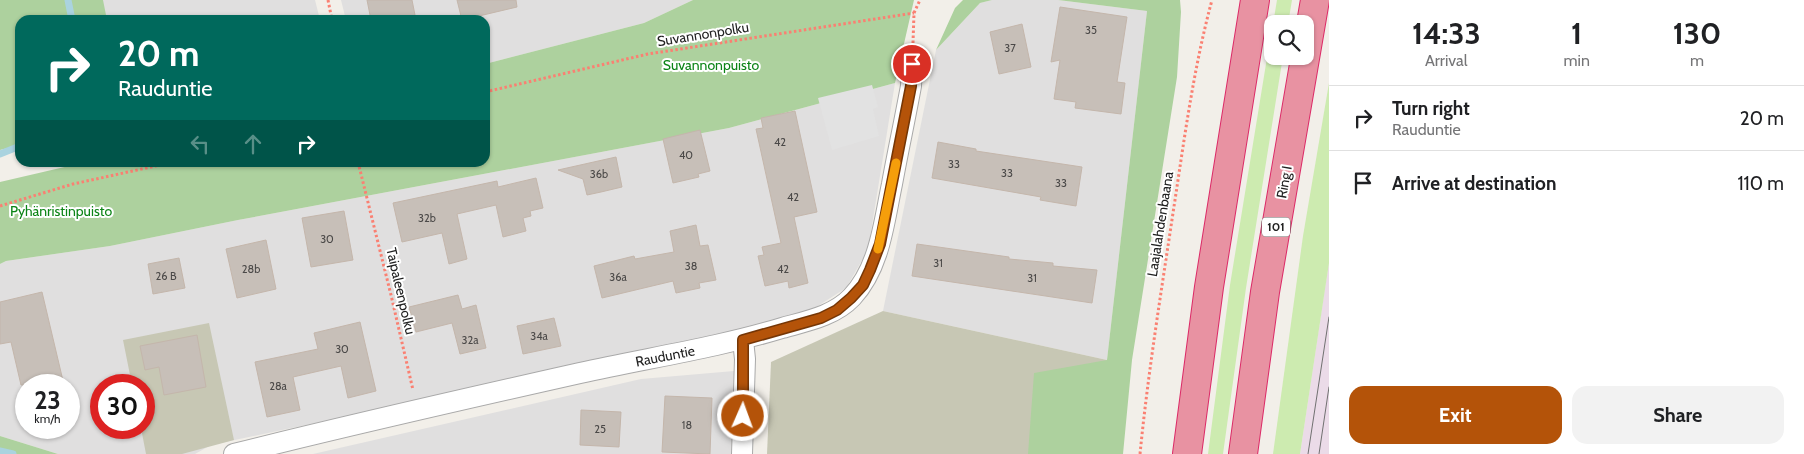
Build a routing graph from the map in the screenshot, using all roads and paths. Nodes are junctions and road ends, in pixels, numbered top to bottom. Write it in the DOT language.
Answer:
graph roads {
  1 [pos="328,0"];
  2 [pos="920,0"];
  3 [pos="1212,0"];
  4 [pos="1256,0"];
  5 [pos="1314,0"];
  6 [pos="914,13"];
  7 [pos="331,15"];
  8 [pos="912,64"];
  9 [pos="490,91"];
  10 [pos="151,167"];
  11 [pos="359,167"];
  12 [pos="0,206"];
  13 [pos="743,340"];
  14 [pos="417,409"];
  15 [pos="234,454"];
  16 [pos="742,454"];
  17 [pos="1140,454"];
  18 [pos="1187,454"];
  19 [pos="1243,454"];
  1 -- 7 [label="path"];
  2 -- 6 [label="path"];
  3 -- 17 [label="path, Laajalahdenbaana"];
  4 -- 18 [label="highway"];
  5 -- 19 [label="highway, Ring I / 101"];
  6 -- 8 [label="path"];
  6 -- 9 [label="path, Suvannonpolku"];
  8 -- 13 [label="street, Rauduntie"];
  10 -- 12 [label="path"];
  11 -- 14 [label="path, Taipaleenpolku"];
  13 -- 14 [label="street, Rauduntie"];
  13 -- 16 [label="street"];
  14 -- 15 [label="street, Rauduntie"];
}
